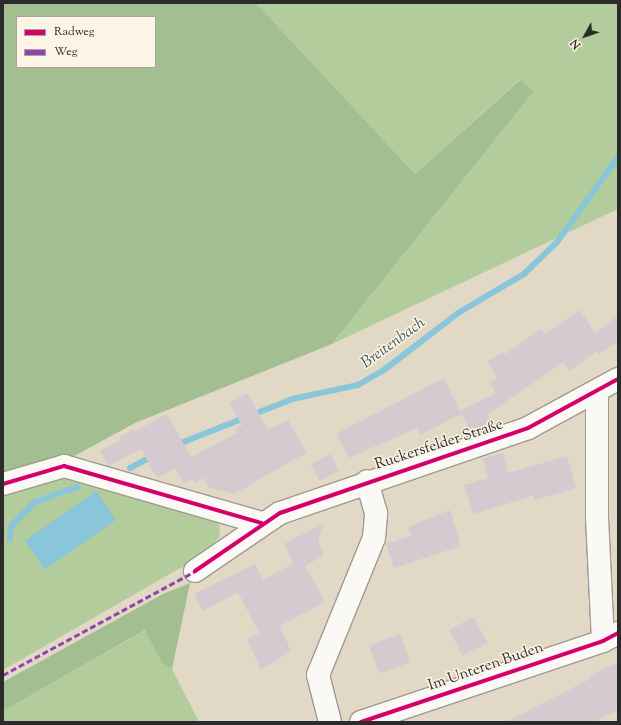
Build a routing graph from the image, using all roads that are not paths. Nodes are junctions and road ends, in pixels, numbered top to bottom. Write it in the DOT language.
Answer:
graph roads {
  1 [pos="618,379"];
  2 [pos="597,392"];
  3 [pos="367,482"];
  4 [pos="3,484"];
  5 [pos="262,523"];
  6 [pos="195,571"];
  7 [pos="610,637"];
  8 [pos="330,722"];
  9 [pos="361,722"];
  1 -- 2 [label="street, Ruckersfelder Straße"];
  2 -- 3 [label="street, Ruckersfelder Straße"];
  2 -- 7 [label="street"];
  3 -- 5 [label="street, Ruckersfelder Straße"];
  3 -- 8 [label="street"];
  4 -- 5 [label="street"];
  5 -- 6 [label="street, Ruckersfelder Straße"];
  7 -- 9 [label="street, Im Unteren Buden"];
}
